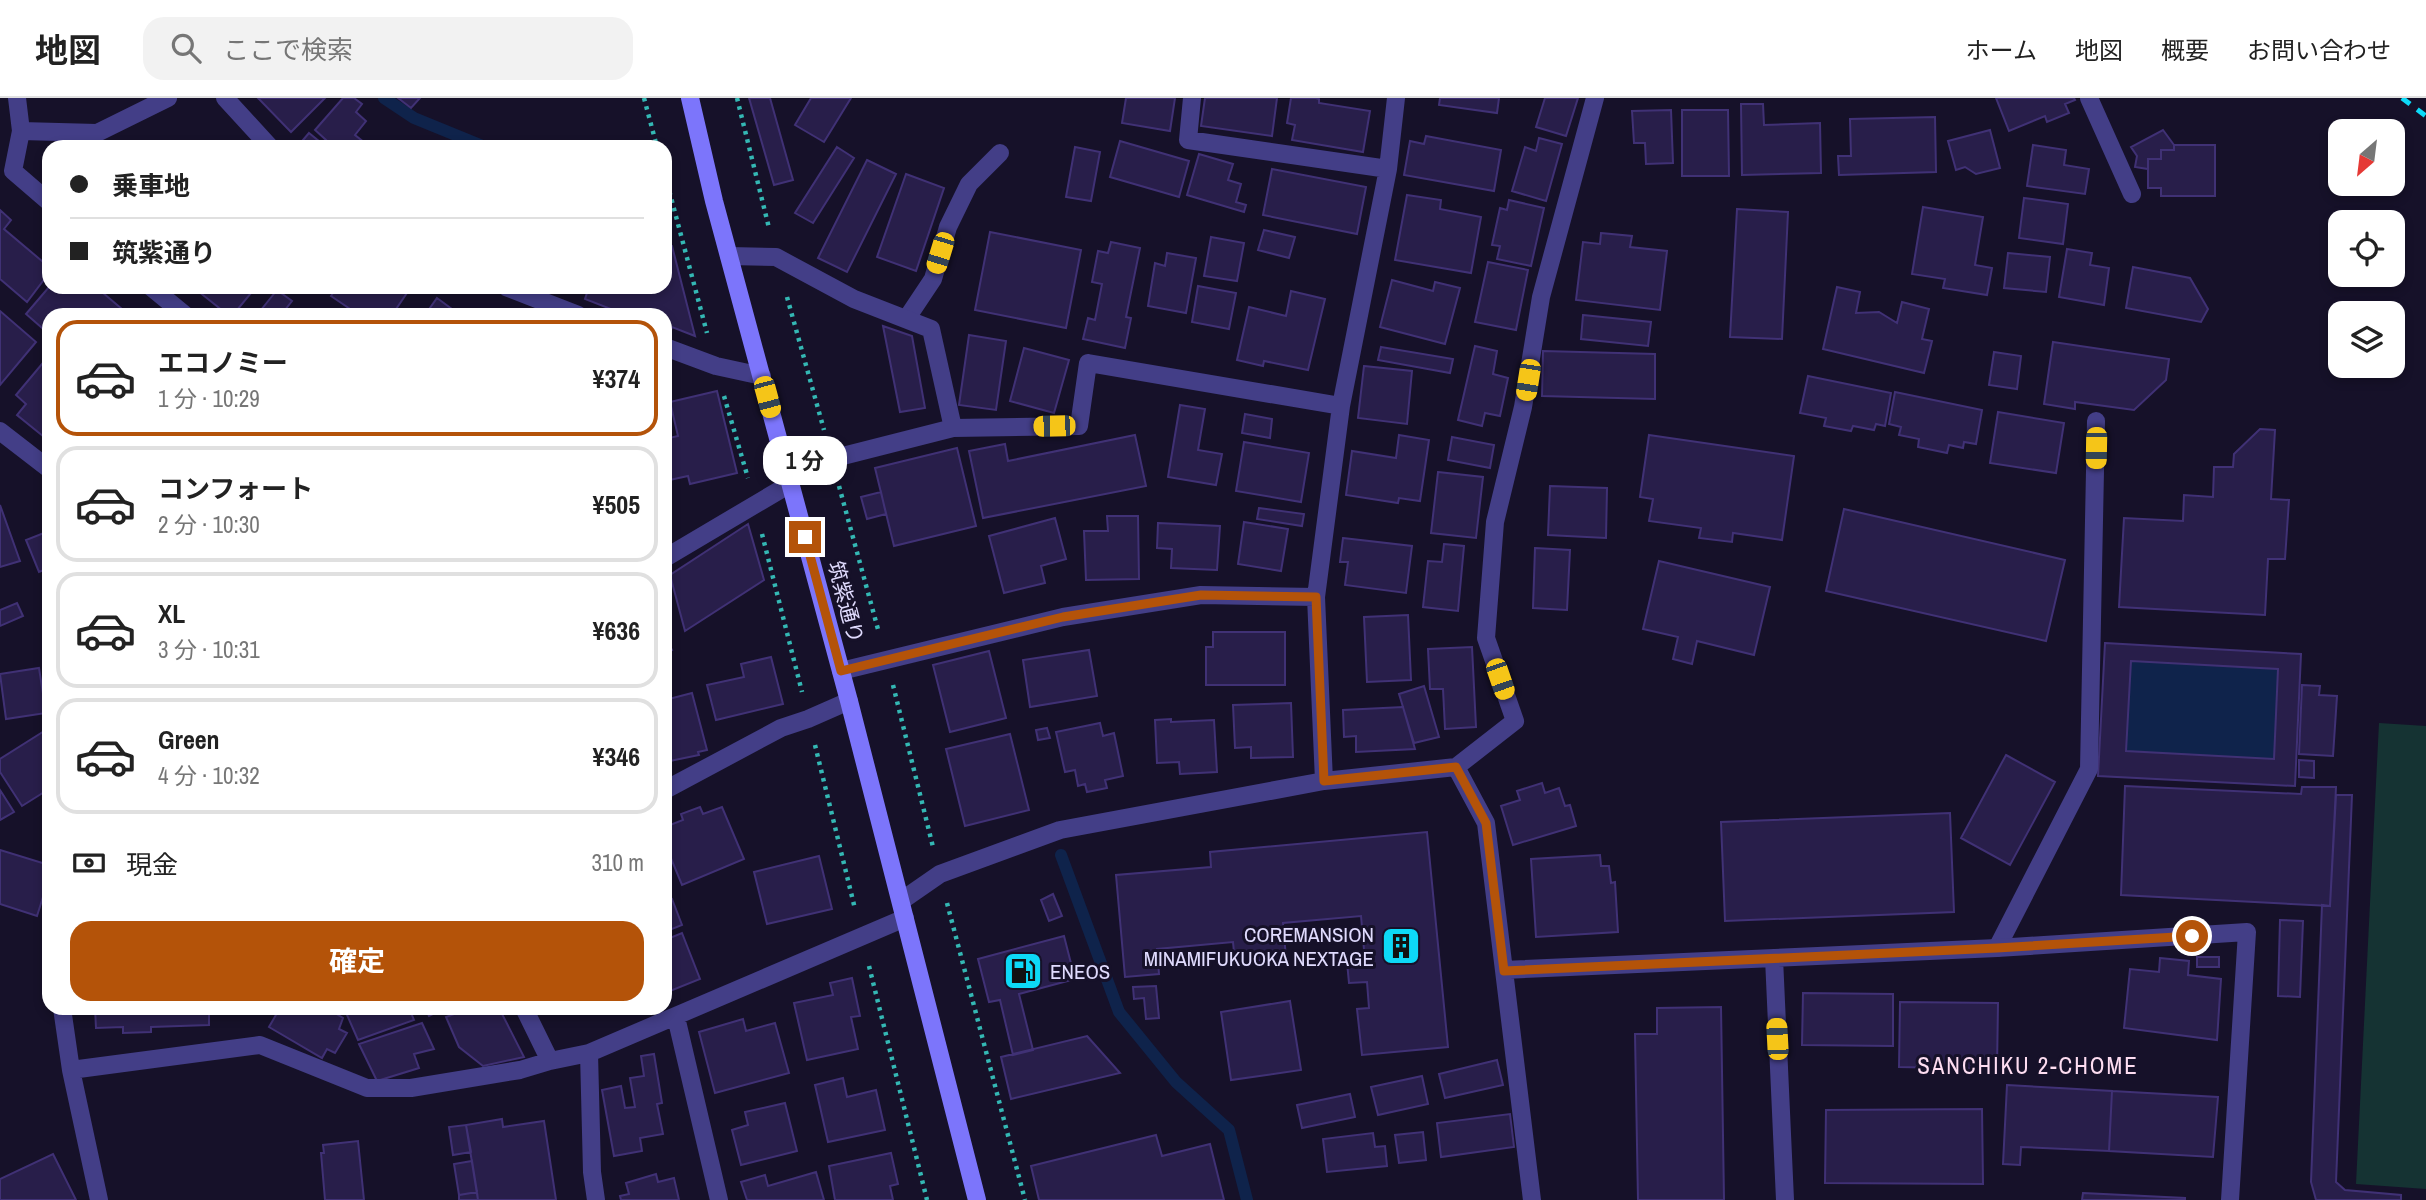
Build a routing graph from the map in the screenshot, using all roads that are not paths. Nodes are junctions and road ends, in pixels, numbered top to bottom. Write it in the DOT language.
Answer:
graph roads {
  1 [pos="17,98"];
  2 [pos="168,98"];
  3 [pos="225,98"];
  4 [pos="690,98"];
  5 [pos="1192,98"];
  6 [pos="1396,98"];
  7 [pos="1595,98"];
  8 [pos="2089,98"];
  9 [pos="21,131"];
  10 [pos="98,140"];
  11 [pos="264,140"];
  12 [pos="1000,153"];
  13 [pos="1388,169"];
  14 [pos="6,173"];
  15 [pos="2132,194"];
  16 [pos="42,197"];
  17 [pos="729,256"];
  18 [pos="160,294"];
  19 [pos="524,294"];
  20 [pos="176,308"];
  21 [pos="560,308"];
  22 [pos="907,318"];
  23 [pos="672,350"];
  24 [pos="762,376"];
  25 [pos="1340,406"];
  26 [pos="2096,421"];
  27 [pos="953,428"];
  28 [pos="0,432"];
  29 [pos="785,460"];
  30 [pos="42,464"];
  31 [pos="790,484"];
  32 [pos="672,554"];
  33 [pos="1316,597"];
  34 [pos="841,671"];
  35 [pos="849,701"];
  36 [pos="1456,767"];
  37 [pos="1324,781"];
  38 [pos="672,786"];
  39 [pos="903,909"];
  40 [pos="1997,948"];
  41 [pos="1774,958"];
  42 [pos="1504,971"];
  43 [pos="63,1015"];
  44 [pos="527,1015"];
  45 [pos="676,1017"];
  46 [pos="589,1053"];
  47 [pos="550,1061"];
  48 [pos="71,1070"];
  49 [pos="99,1200"];
  50 [pos="596,1200"];
  51 [pos="719,1200"];
  52 [pos="976,1200"];
  53 [pos="1532,1200"];
  54 [pos="1785,1200"];
  55 [pos="2230,1200"];
  1 -- 9 [label="street"];
  2 -- 10 [label="street"];
  3 -- 11 [label="street"];
  4 -- 17 [label="street, 筑紫通り"];
  5 -- 13 [label="street"];
  6 -- 13 [label="street"];
  7 -- 36 [label="street"];
  8 -- 15 [label="street"];
  9 -- 10 [label="street"];
  9 -- 14 [label="street"];
  12 -- 22 [label="street"];
  13 -- 25 [label="street"];
  14 -- 16 [label="street"];
  17 -- 22 [label="street"];
  17 -- 24 [label="street, 筑紫通り"];
  18 -- 20 [label="street"];
  19 -- 21 [label="street"];
  22 -- 27 [label="street"];
  23 -- 24 [label="street"];
  24 -- 29 [label="street, 筑紫通り"];
  25 -- 27 [label="street"];
  25 -- 33 [label="street"];
  26 -- 40 [label="street"];
  27 -- 29 [label="street"];
  28 -- 30 [label="street"];
  29 -- 31 [label="street, 筑紫通り"];
  31 -- 32 [label="street"];
  31 -- 34 [label="street, 筑紫通り"];
  33 -- 34 [label="street"];
  33 -- 37 [label="street"];
  34 -- 35 [label="street, 筑紫通り"];
  35 -- 38 [label="street"];
  35 -- 39 [label="street, 筑紫通り"];
  36 -- 37 [label="street"];
  36 -- 42 [label="street"];
  37 -- 39 [label="street"];
  39 -- 45 [label="street"];
  39 -- 52 [label="street, 筑紫通り"];
  40 -- 41 [label="street"];
  40 -- 55 [label="street"];
  41 -- 42 [label="street"];
  41 -- 54 [label="street"];
  42 -- 53 [label="street"];
  43 -- 48 [label="street"];
  44 -- 47 [label="street"];
  45 -- 46 [label="street"];
  45 -- 51 [label="street"];
  46 -- 47 [label="street"];
  46 -- 50 [label="street"];
  47 -- 48 [label="street"];
  48 -- 49 [label="street"];
}
